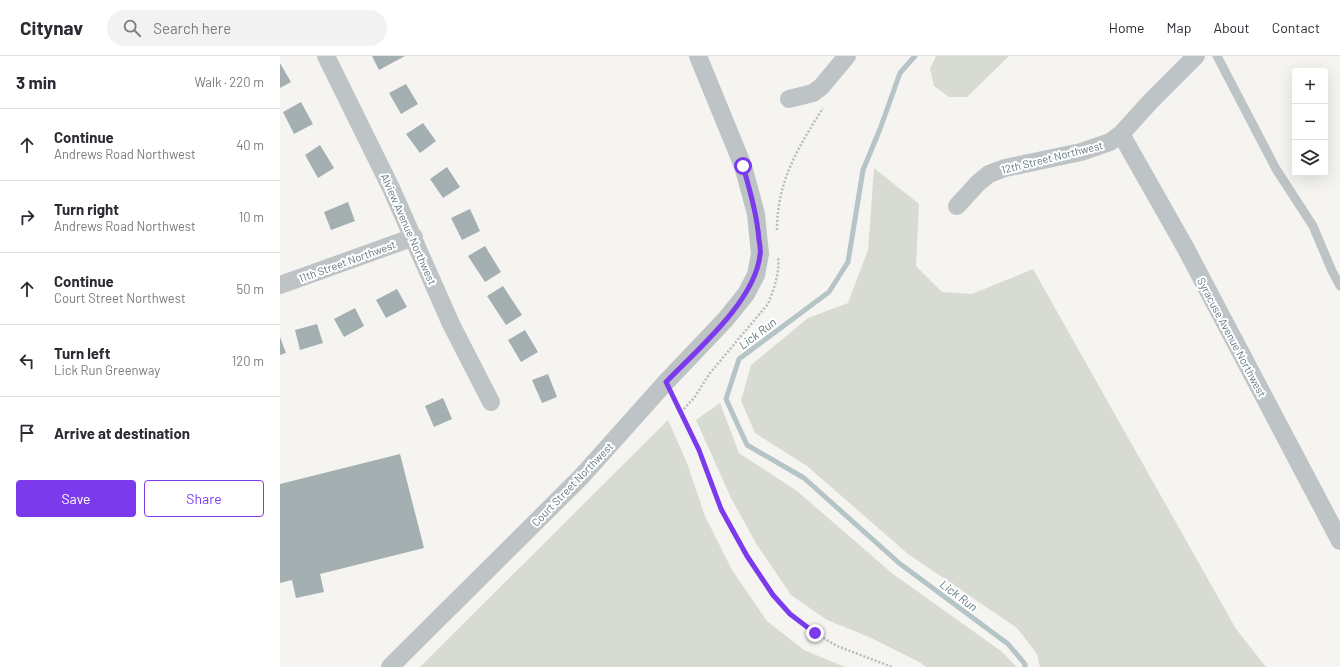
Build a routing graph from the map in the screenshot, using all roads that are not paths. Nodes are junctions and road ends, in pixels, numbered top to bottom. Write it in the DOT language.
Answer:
graph roads {
  1 [pos="326,56"];
  2 [pos="698,56"];
  3 [pos="847,56"];
  4 [pos="1196,56"];
  5 [pos="1217,56"];
  6 [pos="789,99"];
  7 [pos="1121,134"];
  8 [pos="957,206"];
  9 [pos="414,237"];
  10 [pos="280,285"];
  11 [pos="1340,286"];
  12 [pos="491,402"];
  13 [pos="1340,541"];
  14 [pos="390,667"];
  1 -- 9 [label="street, Alview Avenue Northwest"];
  2 -- 14 [label="street, Court Street Northwest"];
  3 -- 6 [label="street"];
  4 -- 7 [label="street, 12th Street Northwest"];
  5 -- 11 [label="lane"];
  7 -- 8 [label="street, 12th Street Northwest"];
  7 -- 13 [label="street, Syracuse Avenue Northwest"];
  9 -- 10 [label="street, 11th Street Northwest"];
  9 -- 12 [label="street, Alview Avenue Northwest"];
}
